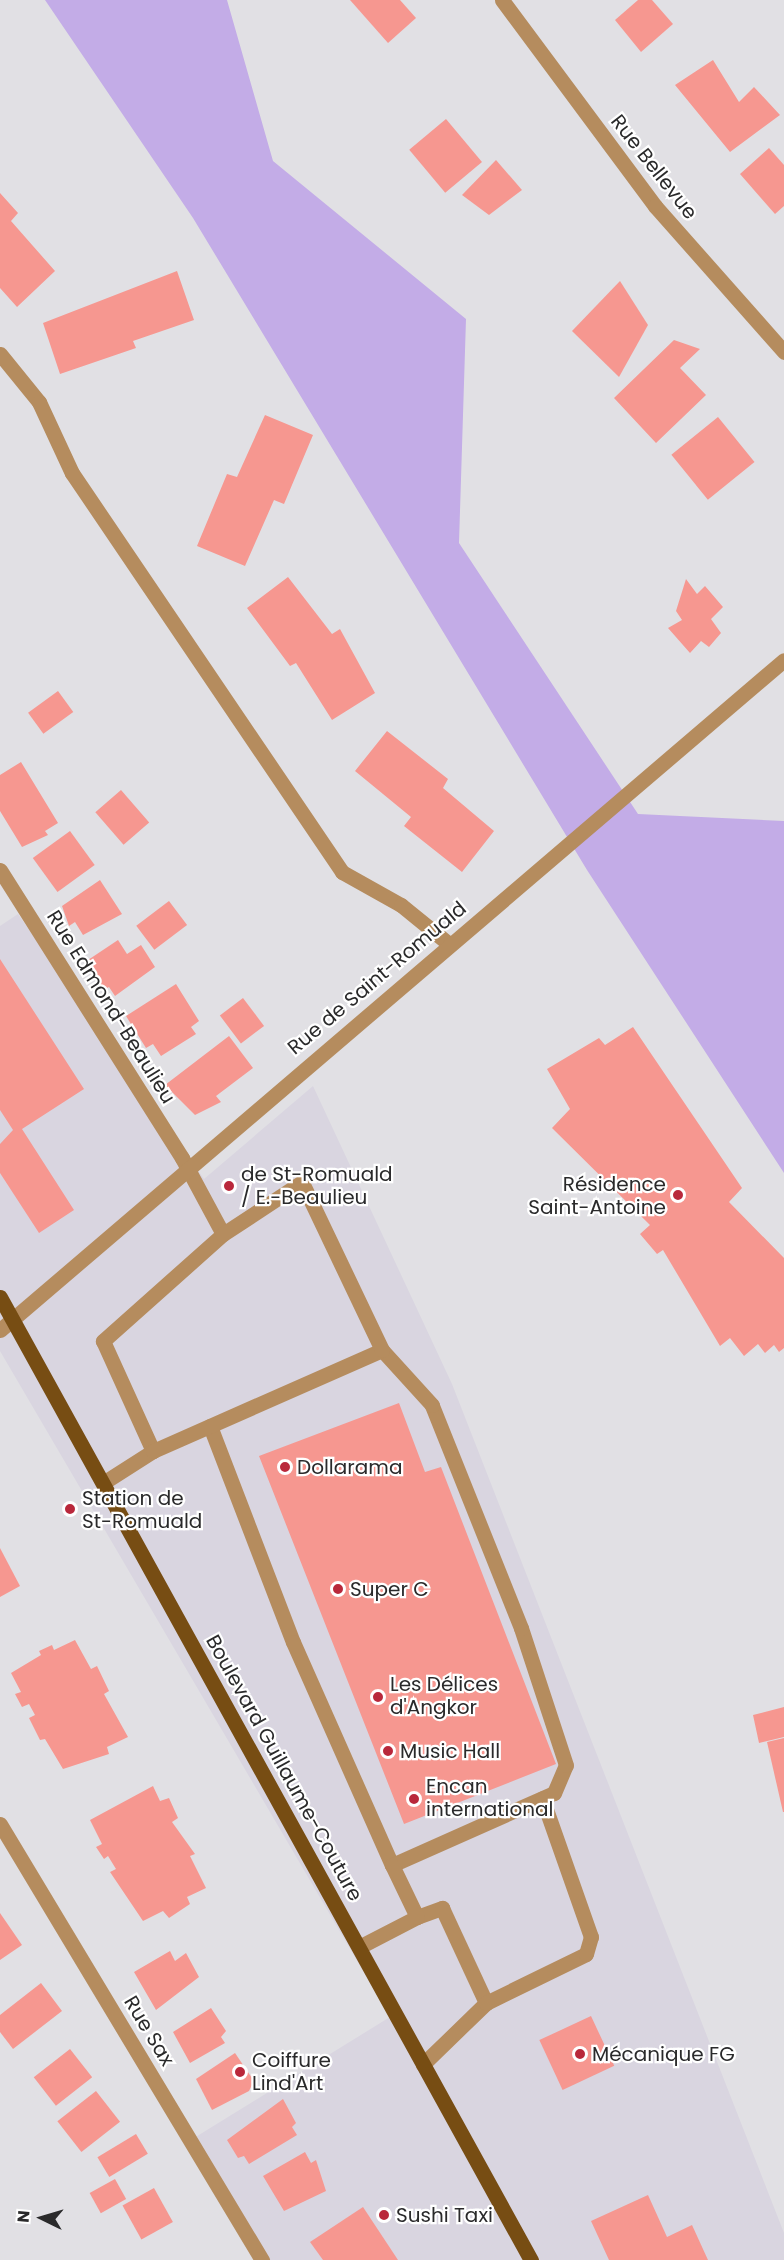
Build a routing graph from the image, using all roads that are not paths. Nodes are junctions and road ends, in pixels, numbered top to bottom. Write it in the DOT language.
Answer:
graph roads {
  1 [pos="502,0"];
  2 [pos="784,352"];
  3 [pos="0,354"];
  4 [pos="784,660"];
  5 [pos="0,870"];
  6 [pos="449,944"];
  7 [pos="187,1167"];
  8 [pos="224,1234"];
  9 [pos="0,1297"];
  10 [pos="12,1319"];
  11 [pos="0,1330"];
  12 [pos="382,1350"];
  13 [pos="210,1426"];
  14 [pos="153,1451"];
  15 [pos="103,1483"];
  16 [pos="542,1798"];
  17 [pos="0,1824"];
  18 [pos="392,1865"];
  19 [pos="417,1917"];
  20 [pos="359,1947"];
  21 [pos="486,2003"];
  22 [pos="423,2064"];
  23 [pos="261,2260"];
  24 [pos="531,2260"];
  1 -- 2 [label="street, Rue Bellevue"];
  3 -- 6 [label="street"];
  4 -- 6 [label="street, Rue de Saint-Romuald"];
  5 -- 7 [label="street, Rue Edmond-Beaulieu"];
  6 -- 7 [label="street, Rue de Saint-Romuald"];
  7 -- 8 [label="street, Rue Edmond-Beaulieu"];
  7 -- 10 [label="street, Rue de Saint-Romuald"];
  8 -- 12 [label="street"];
  8 -- 14 [label="street"];
  9 -- 10 [label="main road, Boulevard Guillaume-Couture"];
  10 -- 11 [label="street, Rue de Saint-Romuald"];
  10 -- 15 [label="main road, Boulevard Guillaume-Couture"];
  12 -- 13 [label="street"];
  12 -- 16 [label="street"];
  13 -- 14 [label="street"];
  13 -- 18 [label="street"];
  14 -- 15 [label="street"];
  15 -- 20 [label="main road, Boulevard Guillaume-Couture"];
  16 -- 18 [label="street"];
  16 -- 21 [label="street"];
  17 -- 23 [label="street, Rue Sax"];
  18 -- 19 [label="street"];
  19 -- 20 [label="street"];
  19 -- 21 [label="street"];
  20 -- 22 [label="main road, Boulevard Guillaume-Couture"];
  21 -- 22 [label="street"];
  22 -- 24 [label="main road, Boulevard Guillaume-Couture"];
}
